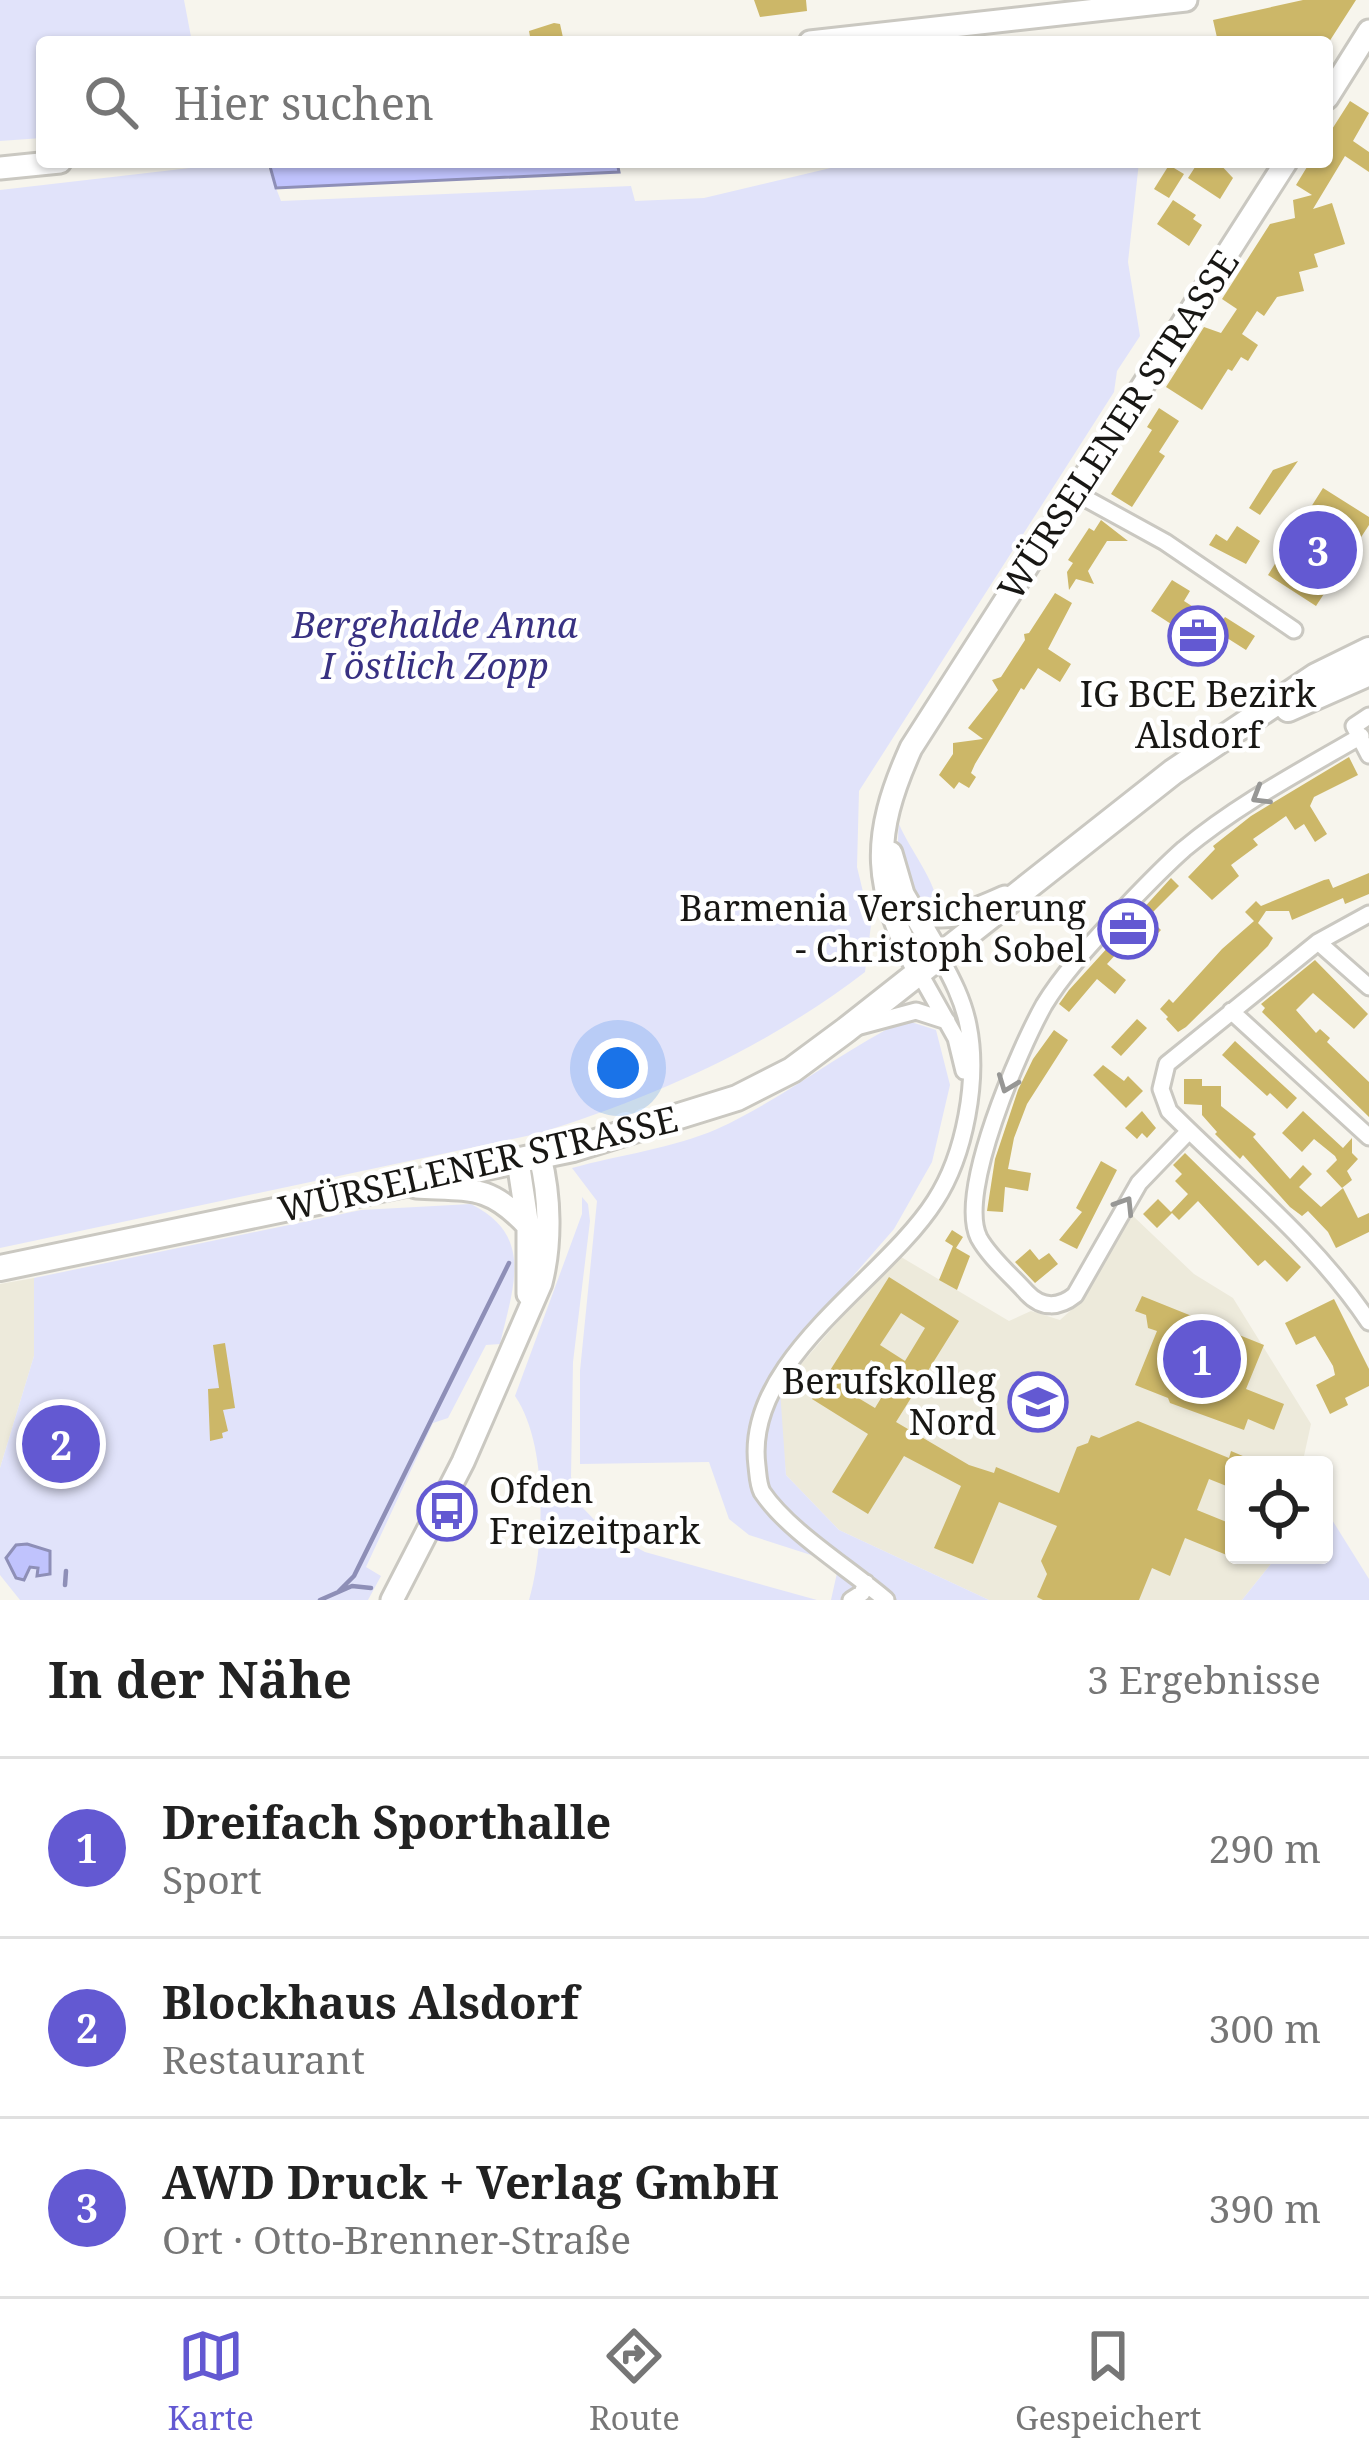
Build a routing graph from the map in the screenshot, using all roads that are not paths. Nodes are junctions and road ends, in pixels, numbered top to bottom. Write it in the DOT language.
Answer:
graph roads {
  1 [pos="1186,0"];
  2 [pos="1369,31"];
  3 [pos="864,36"];
  4 [pos="1333,88"];
  5 [pos="36,164"];
  6 [pos="0,168"];
  7 [pos="1282,168"];
  8 [pos="1074,492"];
  9 [pos="1294,630"];
  10 [pos="1369,650"];
  11 [pos="1369,674"];
  12 [pos="1361,726"];
  13 [pos="1236,732"];
  14 [pos="1369,754"];
  15 [pos="888,817"];
  16 [pos="1022,890"];
  17 [pos="912,911"];
  18 [pos="1369,914"];
  19 [pos="1318,942"];
  20 [pos="930,966"];
  21 [pos="1369,987"];
  22 [pos="1231,1011"];
  23 [pos="946,1021"];
  24 [pos="846,1030"];
  25 [pos="968,1092"];
  26 [pos="1189,1131"];
  27 [pos="1369,1137"];
  28 [pos="528,1159"];
  29 [pos="402,1186"];
  30 [pos="528,1227"];
  31 [pos="0,1268"];
  32 [pos="526,1312"];
  33 [pos="1369,1322"];
  34 [pos="866,1582"];
  35 [pos="392,1600"];
  36 [pos="850,1600"];
  37 [pos="886,1600"];
  1 -- 3 [label="main road"];
  2 -- 4 [label="main road"];
  5 -- 6 [label="main road"];
  7 -- 8 [label="main road, WÜRSELENER STRASSE"];
  8 -- 9 [label="street"];
  8 -- 15 [label="main road, WÜRSELENER STRASSE"];
  10 -- 13 [label="main road"];
  11 -- 13 [label="main road"];
  12 -- 14 [label="street"];
  12 -- 26 [label="street, one-way"];
  13 -- 16 [label="main road"];
  15 -- 17 [label="main road, WÜRSELENER STRASSE"];
  15 -- 20 [label="main road, WÜRSELENER STRASSE"];
  16 -- 17 [label="main road"];
  16 -- 20 [label="main road"];
  17 -- 20 [label="main road, WÜRSELENER STRASSE"];
  18 -- 19 [label="street"];
  19 -- 21 [label="street"];
  19 -- 22 [label="street"];
  20 -- 23 [label="street"];
  20 -- 24 [label="main road, WÜRSELENER STRASSE"];
  20 -- 25 [label="street"];
  22 -- 26 [label="street"];
  22 -- 27 [label="street"];
  23 -- 24 [label="street"];
  23 -- 25 [label="street"];
  24 -- 28 [label="main road, WÜRSELENER STRASSE"];
  25 -- 34 [label="street"];
  26 -- 33 [label="street"];
  28 -- 29 [label="main road, WÜRSELENER STRASSE"];
  28 -- 30 [label="main road"];
  28 -- 32 [label="main road"];
  29 -- 30 [label="main road"];
  29 -- 31 [label="main road, WÜRSELENER STRASSE"];
  30 -- 32 [label="main road"];
  32 -- 35 [label="main road"];
  34 -- 36 [label="street"];
  34 -- 37 [label="street"];
}
